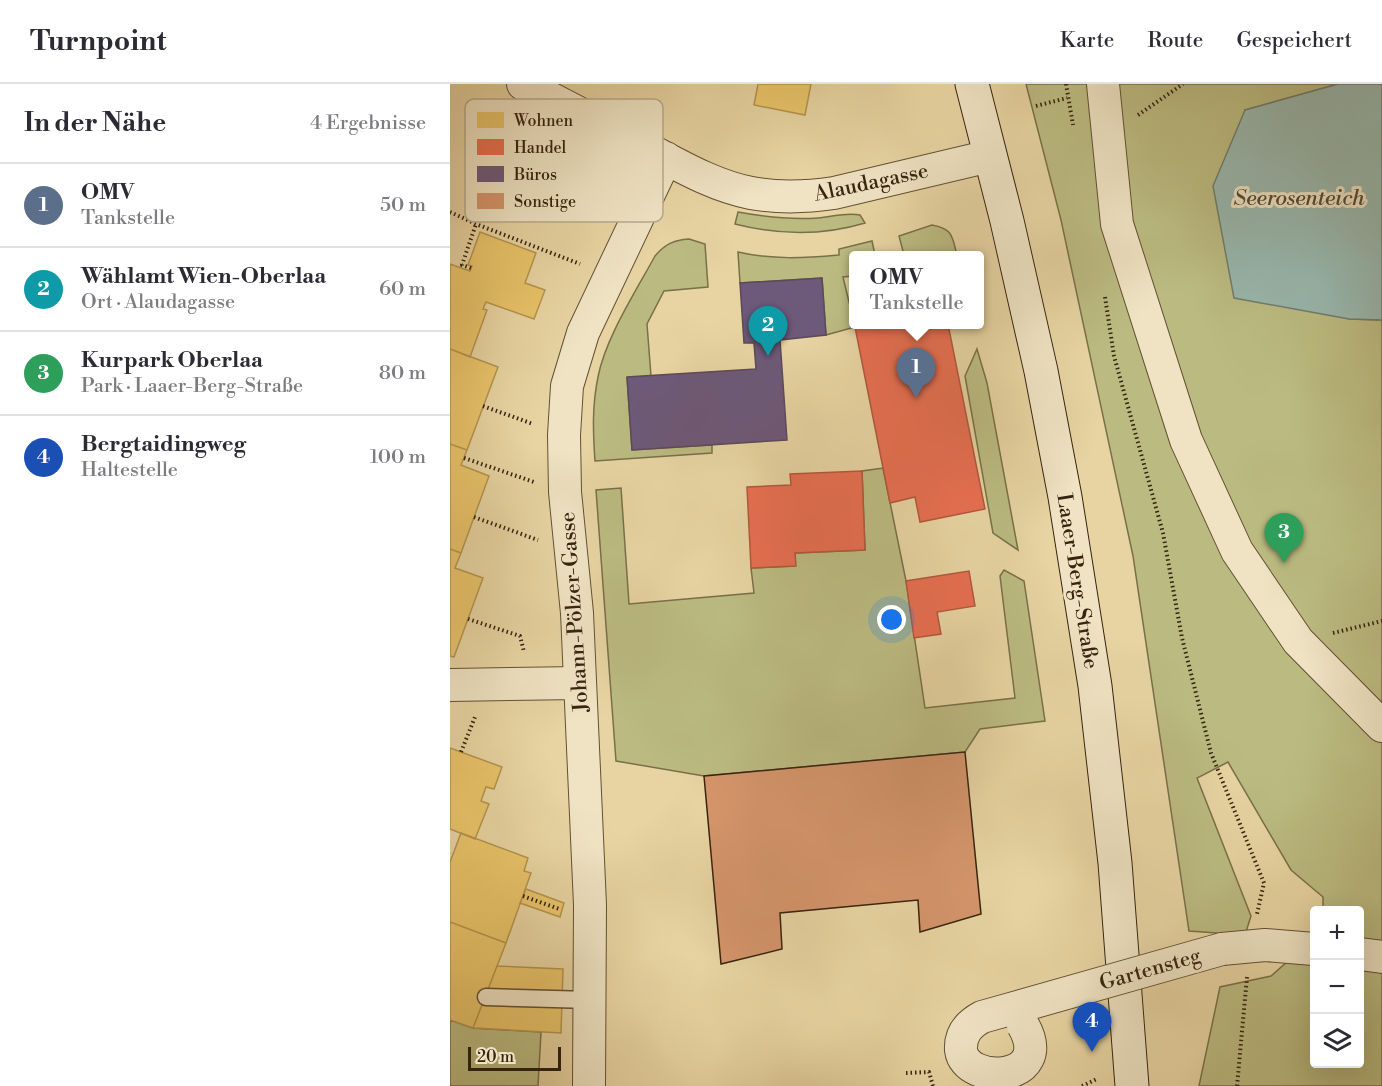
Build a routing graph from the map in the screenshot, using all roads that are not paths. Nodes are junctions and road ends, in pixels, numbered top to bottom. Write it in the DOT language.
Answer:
graph roads {
  1 [pos="523,84"];
  2 [pos="972,84"];
  3 [pos="1102,84"];
  4 [pos="552,99"];
  5 [pos="663,156"];
  6 [pos="990,156"];
  7 [pos="666,158"];
  8 [pos="663,164"];
  9 [pos="636,222"];
  10 [pos="580,683"];
  11 [pos="450,685"];
  12 [pos="1382,726"];
  13 [pos="1310,949"];
  14 [pos="1364,955"];
  15 [pos="1382,957"];
  16 [pos="486,997"];
  17 [pos="590,1000"];
  18 [pos="991,1015"];
  19 [pos="991,1015"];
  20 [pos="991,1015"];
  21 [pos="991,1015"];
  22 [pos="974,1021"];
  23 [pos="974,1021"];
  24 [pos="974,1021"];
  25 [pos="974,1021"];
  26 [pos="964,1063"];
  27 [pos="964,1063"];
  28 [pos="964,1063"];
  29 [pos="964,1063"];
  30 [pos="589,1086"];
  31 [pos="970,1086"];
  32 [pos="1132,1086"];
  1 -- 4 [label="street, Alaudagasse"];
  2 -- 6 [label="main road, Laaer-Berg-Straße"];
  3 -- 12 [label="street"];
  5 -- 7 [label="street, Alaudagasse"];
  6 -- 7 [label="street, Alaudagasse"];
  6 -- 32 [label="main road, Laaer-Berg-Straße"];
  7 -- 8 [label="street, Johann-Pölzer-Gasse"];
  9 -- 10 [label="street, Johann-Pölzer-Gasse"];
  10 -- 11 [label="street"];
  10 -- 17 [label="street, Johann-Pölzer-Gasse"];
  13 -- 18 [label="street, Gartensteg, bridge"];
  14 -- 15 [label="street"];
  16 -- 17 [label="lane"];
  17 -- 30 [label="street, Johann-Pölzer-Gasse"];
  19 -- 22 [label="street, Gartensteg, bridge"];
  20 -- 27 [label="street, Gartensteg, bridge"];
  21 -- 24 [label="street, Gartensteg, bridge"];
  23 -- 26 [label="street, Gartensteg, bridge"];
  25 -- 28 [label="street, Gartensteg, bridge"];
  29 -- 31 [label="street, Gartensteg, bridge"];
}
